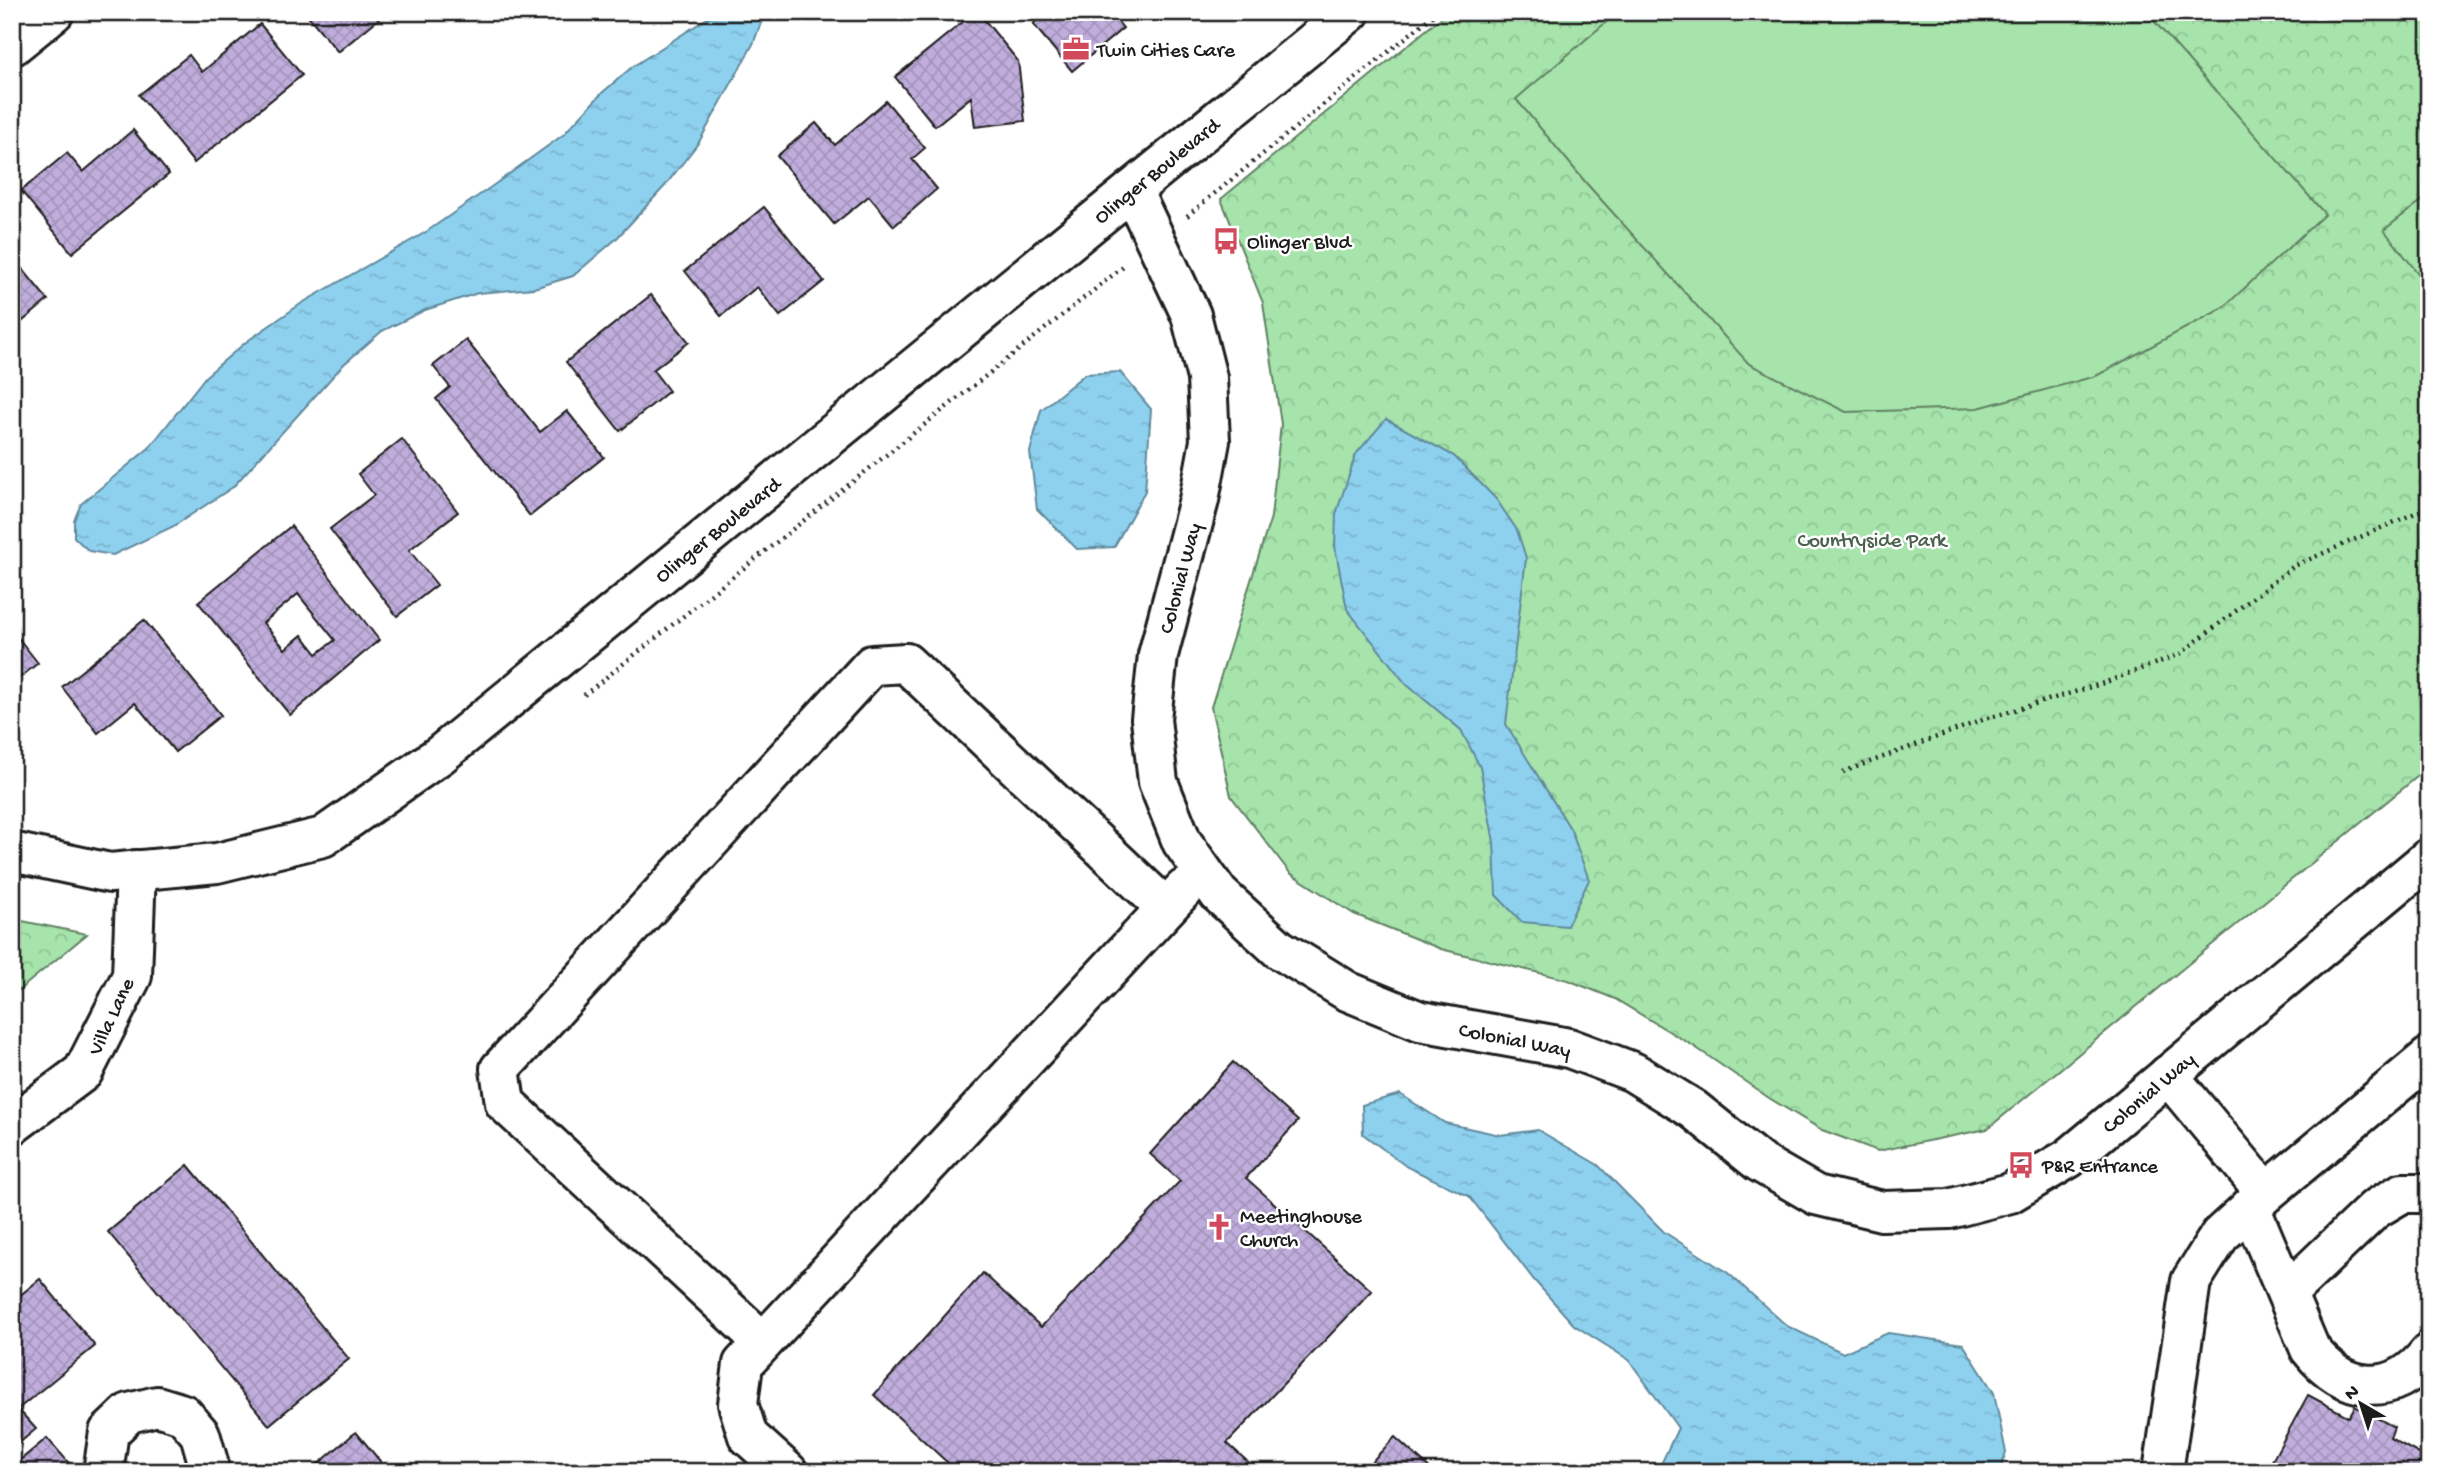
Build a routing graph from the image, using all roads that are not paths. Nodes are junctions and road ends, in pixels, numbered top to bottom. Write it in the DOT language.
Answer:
graph roads {
  1 [pos="54,12"];
  2 [pos="1350,12"];
  3 [pos="12,46"];
  4 [pos="1132,190"];
  5 [pos="12,852"];
  6 [pos="2429,858"];
  7 [pos="136,870"];
  8 [pos="1202,870"];
  9 [pos="1166,908"];
  10 [pos="2429,1057"];
  11 [pos="2168,1075"];
  12 [pos="12,1125"];
  13 [pos="2429,1193"];
  14 [pos="2258,1200"];
  15 [pos="2287,1293"];
  16 [pos="763,1342"];
  17 [pos="2429,1353"];
  18 [pos="103,1472"];
  19 [pos="205,1472"];
  20 [pos="788,1472"];
  21 [pos="2163,1472"];
  1 -- 3 [label="street"];
  2 -- 4 [label="street, Olinger Boulevard"];
  4 -- 7 [label="street, Olinger Boulevard"];
  4 -- 8 [label="street, Colonial Way"];
  5 -- 7 [label="street, Olinger Boulevard"];
  6 -- 11 [label="street, Colonial Way"];
  7 -- 12 [label="street, Villa Lane"];
  8 -- 9 [label="street"];
  8 -- 11 [label="street, Colonial Way"];
  9 -- 16 [label="street"];
  9 -- 16 [label="street"];
  10 -- 14 [label="street"];
  11 -- 14 [label="street"];
  13 -- 15 [label="street"];
  14 -- 15 [label="street"];
  14 -- 21 [label="street"];
  15 -- 17 [label="street"];
  16 -- 20 [label="street"];
  18 -- 19 [label="street"];
}
